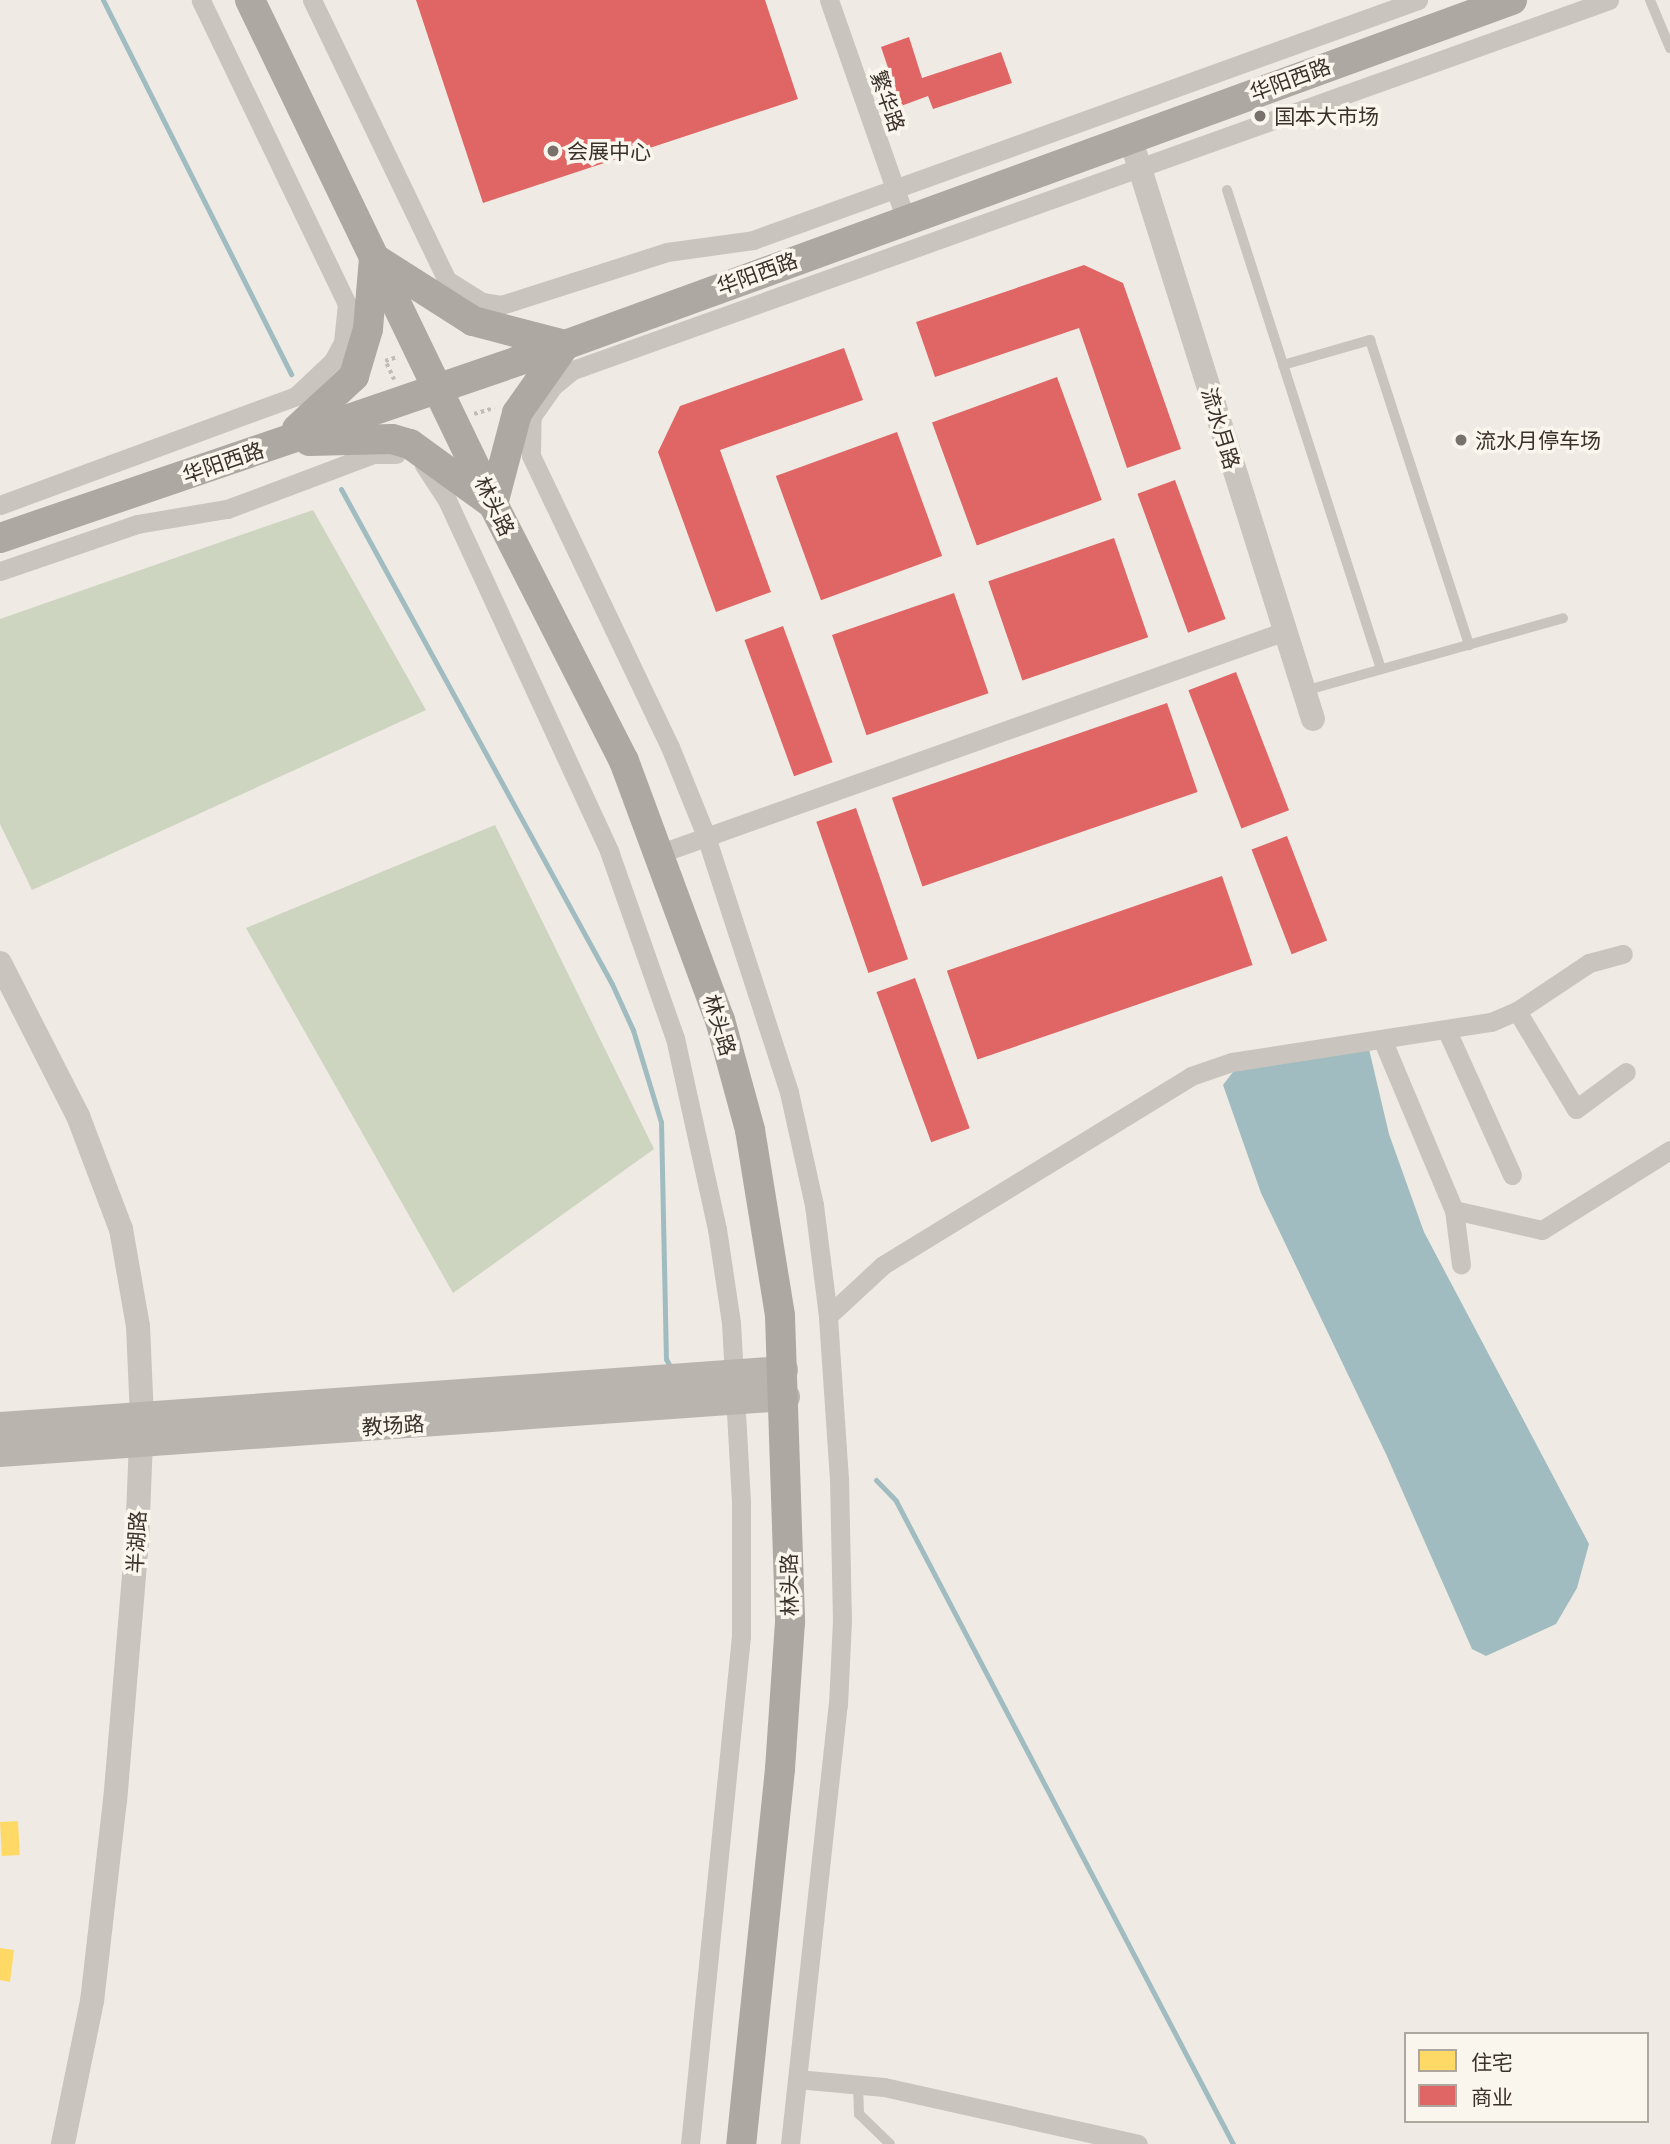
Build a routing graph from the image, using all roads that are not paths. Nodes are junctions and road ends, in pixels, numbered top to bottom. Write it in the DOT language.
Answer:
graph roads {
  1 [pos="201,0"];
  2 [pos="250,0"];
  3 [pos="312,0"];
  4 [pos="829,0"];
  5 [pos="1418,0"];
  6 [pos="1512,0"];
  7 [pos="1609,0"];
  8 [pos="1650,0"];
  9 [pos="1670,48"];
  10 [pos="1130,137"];
  11 [pos="1140,168"];
  12 [pos="895,189"];
  13 [pos="1227,190"];
  14 [pos="905,217"];
  15 [pos="374,258"];
  16 [pos="565,345"];
  17 [pos="1283,365"];
  18 [pos="439,388"];
  19 [pos="282,441"];
  20 [pos="493,504"];
  21 [pos="0,505"];
  22 [pos="0,538"];
  23 [pos="0,572"];
  24 [pos="1563,618"];
  25 [pos="1285,631"];
  26 [pos="1469,645"];
  27 [pos="1381,669"];
  28 [pos="1304,691"];
  29 [pos="1312,719"];
  30 [pos="706,836"];
  31 [pos="661,853"];
  32 [pos="1623,954"];
  33 [pos="0,963"];
  34 [pos="1517,1011"];
  35 [pos="1447,1031"];
  36 [pos="1382,1039"];
  37 [pos="1626,1072"];
  38 [pos="1670,1150"];
  39 [pos="1512,1175"];
  40 [pos="1454,1210"];
  41 [pos="1461,1265"];
  42 [pos="828,1317"];
  43 [pos="785,1384"];
  44 [pos="734,1387"];
  45 [pos="0,1426"];
  46 [pos="141,1429"];
  47 [pos="0,1453"];
  48 [pos="797,2080"];
  49 [pos="858,2085"];
  50 [pos="63,2144"];
  51 [pos="690,2144"];
  52 [pos="741,2144"];
  53 [pos="790,2144"];
  54 [pos="890,2144"];
  55 [pos="1138,2144"];
  1 -- 21 [label="street"];
  2 -- 15 [label="main road, 林头路"];
  3 -- 12 [label="street"];
  4 -- 12 [label="street, 繁华路"];
  5 -- 12 [label="street"];
  6 -- 10 [label="main road, 华阳西路"];
  7 -- 11 [label="street"];
  8 -- 9 [label="lane"];
  10 -- 11 [label="street, 流水月路"];
  10 -- 14 [label="main road, 华阳西路"];
  11 -- 25 [label="street, 流水月路"];
  11 -- 30 [label="street"];
  12 -- 14 [label="street, 繁华路"];
  13 -- 17 [label="lane"];
  14 -- 16 [label="main road, 华阳西路"];
  15 -- 16 [label="main road"];
  15 -- 18 [label="main road, 林头路"];
  15 -- 19 [label="main road"];
  16 -- 18 [label="main road, 华阳西路"];
  16 -- 20 [label="main road"];
  17 -- 26 [label="lane"];
  17 -- 27 [label="lane"];
  18 -- 19 [label="main road, 华阳西路"];
  18 -- 20 [label="main road, 林头路"];
  19 -- 20 [label="main road"];
  19 -- 22 [label="main road, 华阳西路"];
  20 -- 31 [label="main road, 林头路"];
  23 -- 44 [label="street"];
  24 -- 26 [label="lane"];
  25 -- 28 [label="street, 流水月路"];
  25 -- 30 [label="street"];
  26 -- 27 [label="lane"];
  27 -- 28 [label="lane"];
  28 -- 29 [label="street, 流水月路"];
  30 -- 31 [label="street"];
  30 -- 42 [label="street"];
  31 -- 43 [label="main road, 林头路"];
  32 -- 34 [label="street"];
  33 -- 46 [label="street, 半湖路"];
  34 -- 35 [label="street"];
  34 -- 37 [label="street"];
  35 -- 36 [label="street"];
  35 -- 39 [label="street"];
  36 -- 40 [label="street"];
  36 -- 42 [label="street"];
  38 -- 40 [label="street"];
  40 -- 41 [label="street"];
  42 -- 48 [label="street"];
  43 -- 44 [label="main road, 教场路"];
  43 -- 52 [label="main road, 林头路"];
  44 -- 46 [label="main road, 教场路"];
  44 -- 51 [label="street"];
  45 -- 46 [label="main road, 教场路"];
  46 -- 47 [label="main road, 教场路"];
  46 -- 50 [label="street, 半湖路"];
  48 -- 49 [label="street"];
  48 -- 53 [label="street"];
  49 -- 54 [label="lane"];
  49 -- 55 [label="street"];
}
